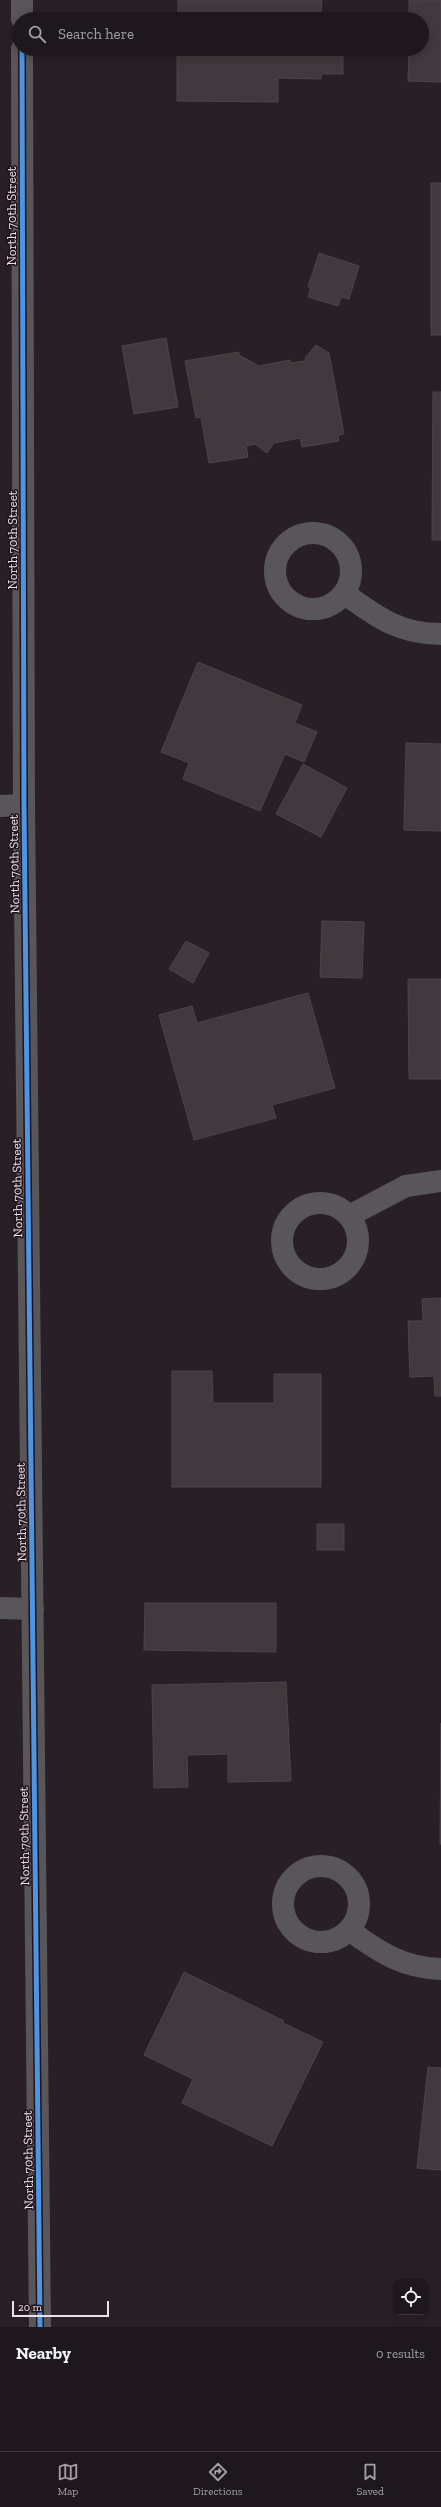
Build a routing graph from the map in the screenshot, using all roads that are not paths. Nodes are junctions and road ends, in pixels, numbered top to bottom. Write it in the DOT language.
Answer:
graph roads {
  1 [pos="22,0"];
  2 [pos="22,12"];
  3 [pos="22,56"];
  4 [pos="345,594"];
  5 [pos="441,634"];
  6 [pos="24,805"];
  7 [pos="0,806"];
  8 [pos="441,1182"];
  9 [pos="349,1216"];
  10 [pos="0,1608"];
  11 [pos="33,1609"];
  12 [pos="349,1930"];
  13 [pos="441,1969"];
  14 [pos="40,2327"];
  1 -- 2 [label="street"];
  3 -- 6 [label="street, North 70th Street"];
  4 -- 5 [label="street"];
  6 -- 7 [label="street"];
  6 -- 11 [label="street, North 70th Street"];
  8 -- 9 [label="street"];
  10 -- 11 [label="street"];
  11 -- 14 [label="street, North 70th Street"];
  12 -- 13 [label="street"];
}
